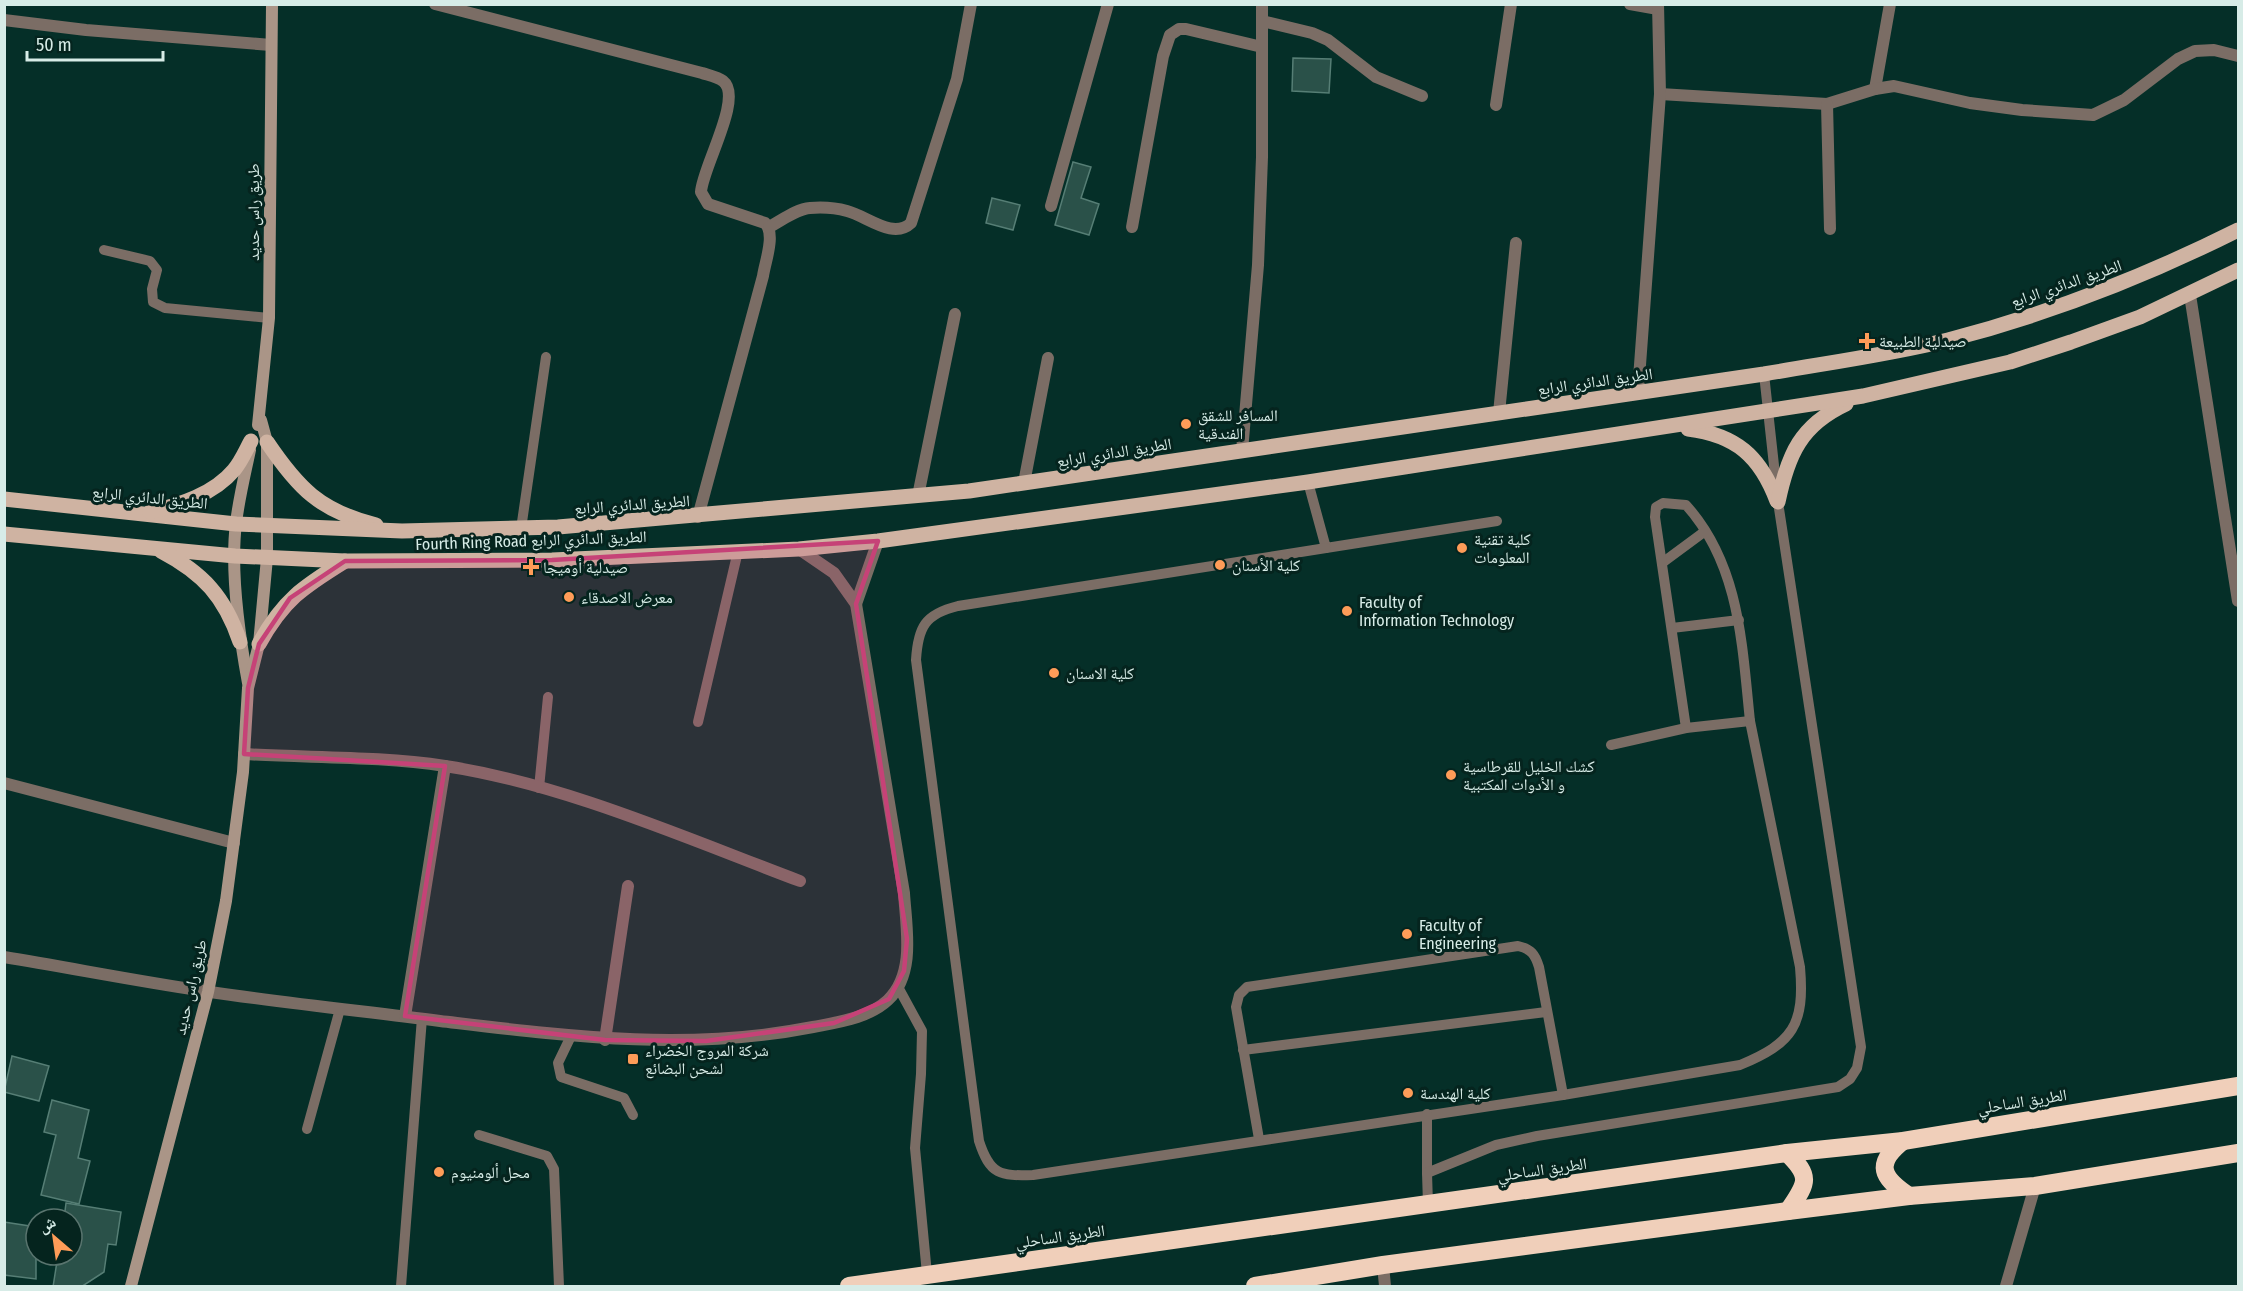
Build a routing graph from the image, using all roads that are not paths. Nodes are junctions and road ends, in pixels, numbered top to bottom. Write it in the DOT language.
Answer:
graph roads {
  1 [pos="272,4"];
  2 [pos="435,4"];
  3 [pos="971,4"];
  4 [pos="1108,4"];
  5 [pos="1262,4"];
  6 [pos="1511,4"];
  7 [pos="1630,4"];
  8 [pos="1890,4"];
  9 [pos="1658,7"];
  10 [pos="4,20"];
  11 [pos="1262,21"];
  12 [pos="271,45"];
  13 [pos="1262,47"];
  14 [pos="2238,56"];
  15 [pos="1875,88"];
  16 [pos="1660,94"];
  17 [pos="1422,96"];
  18 [pos="1827,104"];
  19 [pos="1496,105"];
  20 [pos="1051,206"];
  21 [pos="769,227"];
  22 [pos="1132,227"];
  23 [pos="1830,229"];
  24 [pos="2238,230"];
  25 [pos="1516,243"];
  26 [pos="104,250"];
  27 [pos="2238,270"];
  28 [pos="2190,295"];
  29 [pos="955,314"];
  30 [pos="269,318"];
  31 [pos="546,357"];
  32 [pos="1048,358"];
  33 [pos="1764,374"];
  34 [pos="1638,392"];
  35 [pos="1863,396"];
  36 [pos="1769,411"];
  37 [pos="1499,413"];
  38 [pos="1670,427"];
  39 [pos="259,442"];
  40 [pos="1242,450"];
  41 [pos="1308,482"];
  42 [pos="1024,483"];
  43 [pos="918,496"];
  44 [pos="4,499"];
  45 [pos="1778,502"];
  46 [pos="139,515"];
  47 [pos="698,517"];
  48 [pos="1497,521"];
  49 [pos="236,524"];
  50 [pos="268,525"];
  51 [pos="521,529"];
  52 [pos="402,531"];
  53 [pos="1704,532"];
  54 [pos="4,534"];
  55 [pos="878,541"];
  56 [pos="1326,548"];
  57 [pos="155,549"];
  58 [pos="799,549"];
  59 [pos="738,551"];
  60 [pos="235,556"];
  61 [pos="267,558"];
  62 [pos="345,561"];
  63 [pos="1662,563"];
  64 [pos="2238,601"];
  65 [pos="856,604"];
  66 [pos="1739,620"];
  67 [pos="1672,627"];
  68 [pos="240,642"];
  69 [pos="259,644"];
  70 [pos="248,688"];
  71 [pos="548,697"];
  72 [pos="1750,721"];
  73 [pos="698,722"];
  74 [pos="1686,728"];
  75 [pos="1611,745"];
  76 [pos="244,754"];
  77 [pos="445,766"];
  78 [pos="4,783"];
  79 [pos="539,788"];
  80 [pos="234,843"];
  81 [pos="800,881"];
  82 [pos="628,886"];
  83 [pos="4,957"];
  84 [pos="898,987"];
  85 [pos="208,992"];
  86 [pos="340,1009"];
  87 [pos="1546,1012"];
  88 [pos="405,1016"];
  89 [pos="422,1018"];
  90 [pos="571,1036"];
  91 [pos="606,1040"];
  92 [pos="1243,1050"];
  93 [pos="2238,1086"];
  94 [pos="1563,1095"];
  95 [pos="1427,1114"];
  96 [pos="633,1115"];
  97 [pos="306,1129"];
  98 [pos="480,1135"];
  99 [pos="1259,1139"];
  100 [pos="1903,1141"];
  101 [pos="2238,1152"];
  102 [pos="1787,1153"];
  103 [pos="1427,1173"];
  104 [pos="2035,1186"];
  105 [pos="1909,1196"];
  106 [pos="1428,1204"];
  107 [pos="1788,1211"];
  108 [pos="1383,1265"];
  109 [pos="927,1274"];
  110 [pos="131,1287"];
  111 [pos="401,1287"];
  112 [pos="559,1287"];
  113 [pos="849,1287"];
  114 [pos="1255,1287"];
  115 [pos="1384,1287"];
  116 [pos="2006,1287"];
  1 -- 12 [label="street, طريق راس حديد"];
  2 -- 21 [label="street"];
  3 -- 21 [label="street"];
  4 -- 20 [label="street"];
  5 -- 11 [label="street"];
  6 -- 19 [label="street"];
  7 -- 9 [label="street"];
  8 -- 15 [label="street"];
  9 -- 16 [label="street"];
  10 -- 12 [label="street"];
  11 -- 13 [label="street"];
  11 -- 17 [label="street"];
  12 -- 30 [label="street, طريق راس حديد"];
  13 -- 22 [label="street"];
  13 -- 40 [label="street"];
  14 -- 15 [label="street"];
  15 -- 18 [label="street"];
  16 -- 18 [label="street"];
  16 -- 34 [label="street"];
  18 -- 23 [label="street"];
  21 -- 47 [label="street"];
  24 -- 33 [label="main road, الطريق الدائري الرابع"];
  25 -- 37 [label="street"];
  26 -- 30 [label="lane"];
  27 -- 28 [label="main road"];
  28 -- 35 [label="main road"];
  28 -- 64 [label="street"];
  29 -- 43 [label="street"];
  30 -- 39 [label="street, طريق راس حديد"];
  31 -- 51 [label="lane"];
  32 -- 42 [label="street"];
  33 -- 34 [label="main road, الطريق الدائري الرابع"];
  33 -- 36 [label="lane"];
  34 -- 37 [label="main road, الطريق الدائري الرابع"];
  35 -- 36 [label="main road"];
  35 -- 45 [label="main road"];
  36 -- 38 [label="main road"];
  36 -- 45 [label="lane"];
  37 -- 40 [label="main road, الطريق الدائري الرابع"];
  38 -- 41 [label="main road"];
  38 -- 45 [label="main road"];
  39 -- 46 [label="main road"];
  39 -- 49 [label="street, طريق راس حديد"];
  39 -- 50 [label="street, طريق راس حديد"];
  39 -- 52 [label="main road"];
  40 -- 42 [label="main road, الطريق الدائري الرابع"];
  41 -- 55 [label="main road, Fourth Ring Road الطريق الدائري الرابع"];
  41 -- 56 [label="lane"];
  42 -- 43 [label="main road, الطريق الدائري الرابع"];
  43 -- 47 [label="main road, الطريق الدائري الرابع"];
  44 -- 46 [label="main road, الطريق الدائري الرابع"];
  45 -- 103 [label="lane"];
  46 -- 49 [label="main road, الطريق الدائري الرابع"];
  47 -- 51 [label="main road, الطريق الدائري الرابع"];
  48 -- 56 [label="lane"];
  49 -- 50 [label="main road, الطريق الدائري الرابع"];
  49 -- 60 [label="street, طريق راس حديد"];
  50 -- 52 [label="main road, الطريق الدائري الرابع"];
  50 -- 61 [label="street, طريق راس حديد"];
  51 -- 52 [label="main road, الطريق الدائري الرابع"];
  53 -- 63 [label="lane"];
  53 -- 63 [label="lane"];
  53 -- 66 [label="lane"];
  54 -- 57 [label="main road, Fourth Ring Road الطريق الدائري الرابع"];
  55 -- 58 [label="main road, Fourth Ring Road الطريق الدائري الرابع"];
  55 -- 65 [label="street"];
  56 -- 99 [label="lane"];
  57 -- 60 [label="main road, Fourth Ring Road الطريق الدائري الرابع"];
  57 -- 68 [label="main road"];
  58 -- 59 [label="main road, Fourth Ring Road الطريق الدائري الرابع"];
  58 -- 65 [label="street"];
  59 -- 62 [label="main road, Fourth Ring Road الطريق الدائري الرابع"];
  59 -- 73 [label="lane"];
  60 -- 61 [label="main road, Fourth Ring Road الطريق الدائري الرابع"];
  60 -- 68 [label="street, طريق راس حديد"];
  61 -- 62 [label="main road, Fourth Ring Road الطريق الدائري الرابع"];
  61 -- 69 [label="street, طريق راس حديد"];
  62 -- 69 [label="main road"];
  63 -- 67 [label="lane"];
  65 -- 84 [label="street"];
  66 -- 67 [label="lane"];
  66 -- 72 [label="lane"];
  67 -- 74 [label="lane"];
  68 -- 70 [label="street, طريق راس حديد"];
  69 -- 70 [label="street, طريق راس حديد"];
  70 -- 76 [label="street, طريق راس حديد"];
  71 -- 79 [label="lane"];
  72 -- 74 [label="lane"];
  72 -- 94 [label="lane"];
  74 -- 75 [label="lane"];
  76 -- 77 [label="street"];
  76 -- 80 [label="street, طريق راس حديد"];
  77 -- 79 [label="street"];
  77 -- 88 [label="street"];
  78 -- 80 [label="street"];
  79 -- 81 [label="street"];
  80 -- 85 [label="street, طريق راس حديد"];
  82 -- 91 [label="street"];
  83 -- 85 [label="street"];
  84 -- 91 [label="street"];
  84 -- 109 [label="lane"];
  85 -- 86 [label="street"];
  85 -- 110 [label="street, طريق راس حديد"];
  86 -- 88 [label="street"];
  86 -- 97 [label="lane"];
  87 -- 92 [label="lane"];
  87 -- 92 [label="lane"];
  87 -- 94 [label="lane"];
  88 -- 89 [label="street"];
  89 -- 90 [label="street"];
  89 -- 111 [label="lane"];
  90 -- 91 [label="street"];
  90 -- 96 [label="lane"];
  92 -- 99 [label="lane"];
  93 -- 100 [label="highway, الطريق الساحلي"];
  94 -- 95 [label="lane"];
  95 -- 99 [label="lane"];
  95 -- 103 [label="lane"];
  98 -- 112 [label="lane"];
  100 -- 102 [label="highway, الطريق الساحلي"];
  100 -- 105 [label="highway"];
  101 -- 104 [label="highway"];
  102 -- 106 [label="highway, الطريق الساحلي"];
  102 -- 107 [label="highway"];
  103 -- 106 [label="lane"];
  104 -- 105 [label="highway"];
  104 -- 116 [label="street"];
  105 -- 107 [label="highway"];
  106 -- 109 [label="highway, الطريق الساحلي"];
  107 -- 108 [label="highway"];
  108 -- 114 [label="highway"];
  108 -- 115 [label="street"];
  109 -- 113 [label="highway, الطريق الساحلي"];
}
